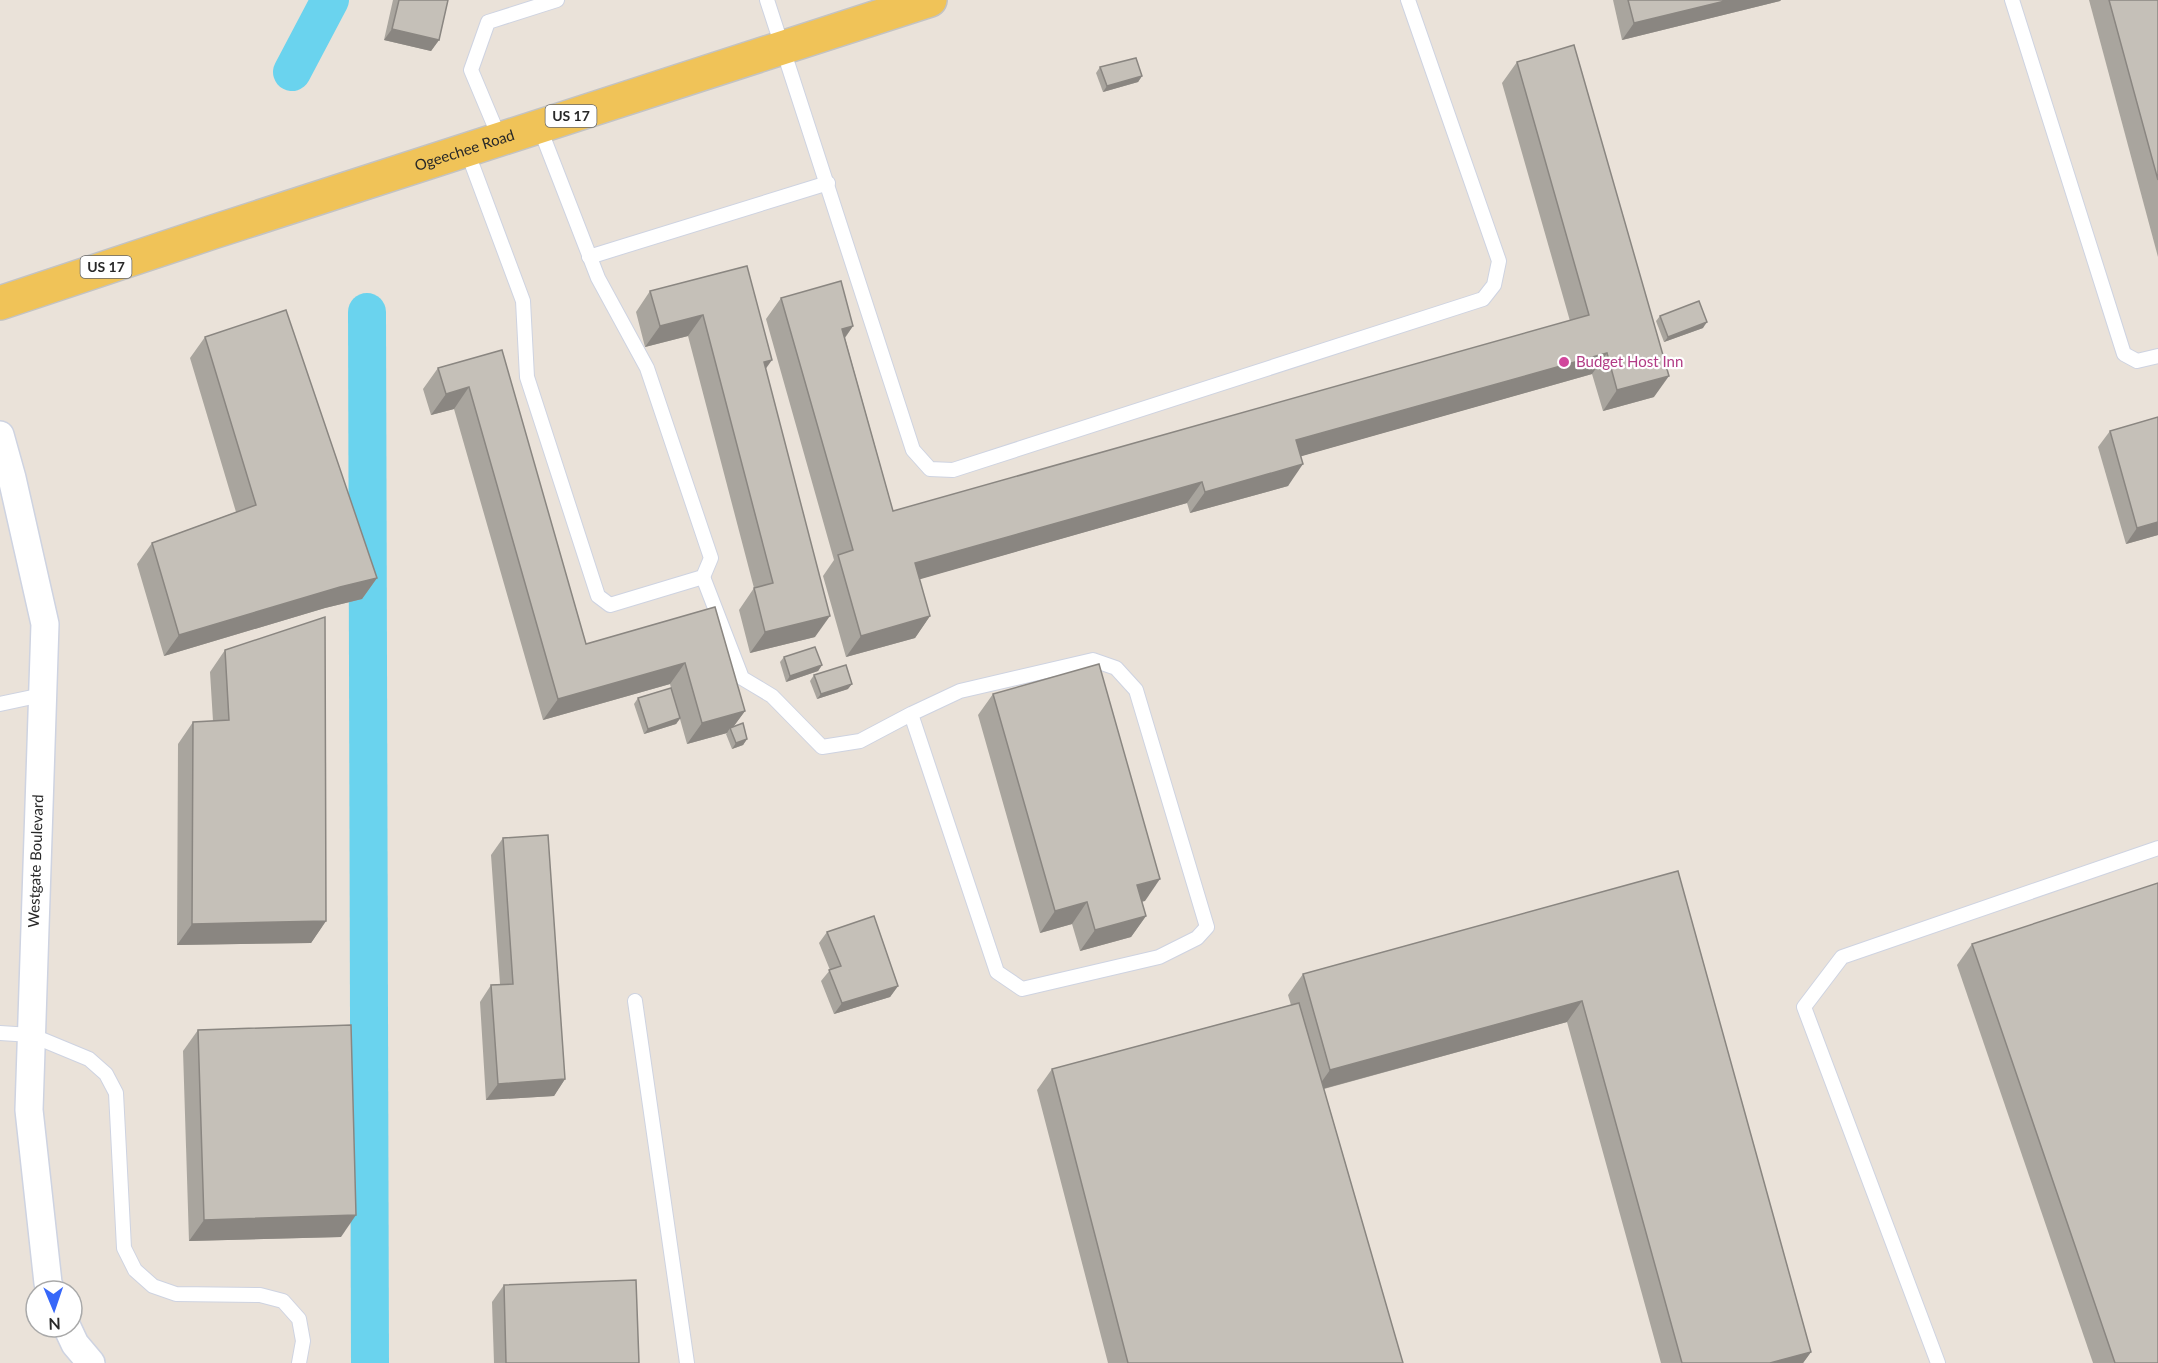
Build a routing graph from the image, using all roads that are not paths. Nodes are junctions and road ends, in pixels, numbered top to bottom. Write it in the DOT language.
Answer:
graph roads {
  1 [pos="557,0"];
  2 [pos="767,0"];
  3 [pos="930,0"];
  4 [pos="1408,0"];
  5 [pos="2012,0"];
  6 [pos="783,46"];
  7 [pos="539,126"];
  8 [pos="500,139"];
  9 [pos="467,151"];
  10 [pos="828,183"];
  11 [pos="590,257"];
  12 [pos="0,303"];
  13 [pos="2158,356"];
  14 [pos="2,452"];
  15 [pos="703,577"];
  16 [pos="42,695"];
  17 [pos="0,704"];
  18 [pos="911,714"];
  19 [pos="2158,849"];
  20 [pos="636,1001"];
  21 [pos="0,1033"];
  22 [pos="31,1035"];
  23 [pos="48,1279"];
  24 [pos="73,1339"];
  25 [pos="92,1363"];
  26 [pos="299,1363"];
  27 [pos="687,1363"];
  28 [pos="1938,1363"];
  1 -- 8 [label="lane"];
  2 -- 6 [label="lane"];
  3 -- 6 [label="main road, Ogeechee Road / US 17"];
  4 -- 10 [label="lane"];
  5 -- 13 [label="lane"];
  6 -- 7 [label="main road, Ogeechee Road / US 17"];
  6 -- 10 [label="lane"];
  7 -- 8 [label="main road, Ogeechee Road / US 17"];
  7 -- 11 [label="lane"];
  8 -- 9 [label="main road, Ogeechee Road / US 17"];
  9 -- 12 [label="main road, Ogeechee Road / US 17"];
  9 -- 15 [label="lane"];
  10 -- 11 [label="lane"];
  11 -- 15 [label="lane"];
  14 -- 16 [label="street, Westgate Boulevard"];
  15 -- 18 [label="lane"];
  16 -- 17 [label="lane"];
  16 -- 22 [label="street, Westgate Boulevard"];
  18 -- 18 [label="lane"];
  19 -- 28 [label="lane"];
  20 -- 27 [label="lane"];
  21 -- 22 [label="lane"];
  22 -- 23 [label="street, Westgate Boulevard"];
  22 -- 26 [label="lane"];
  24 -- 25 [label="street"];
}
